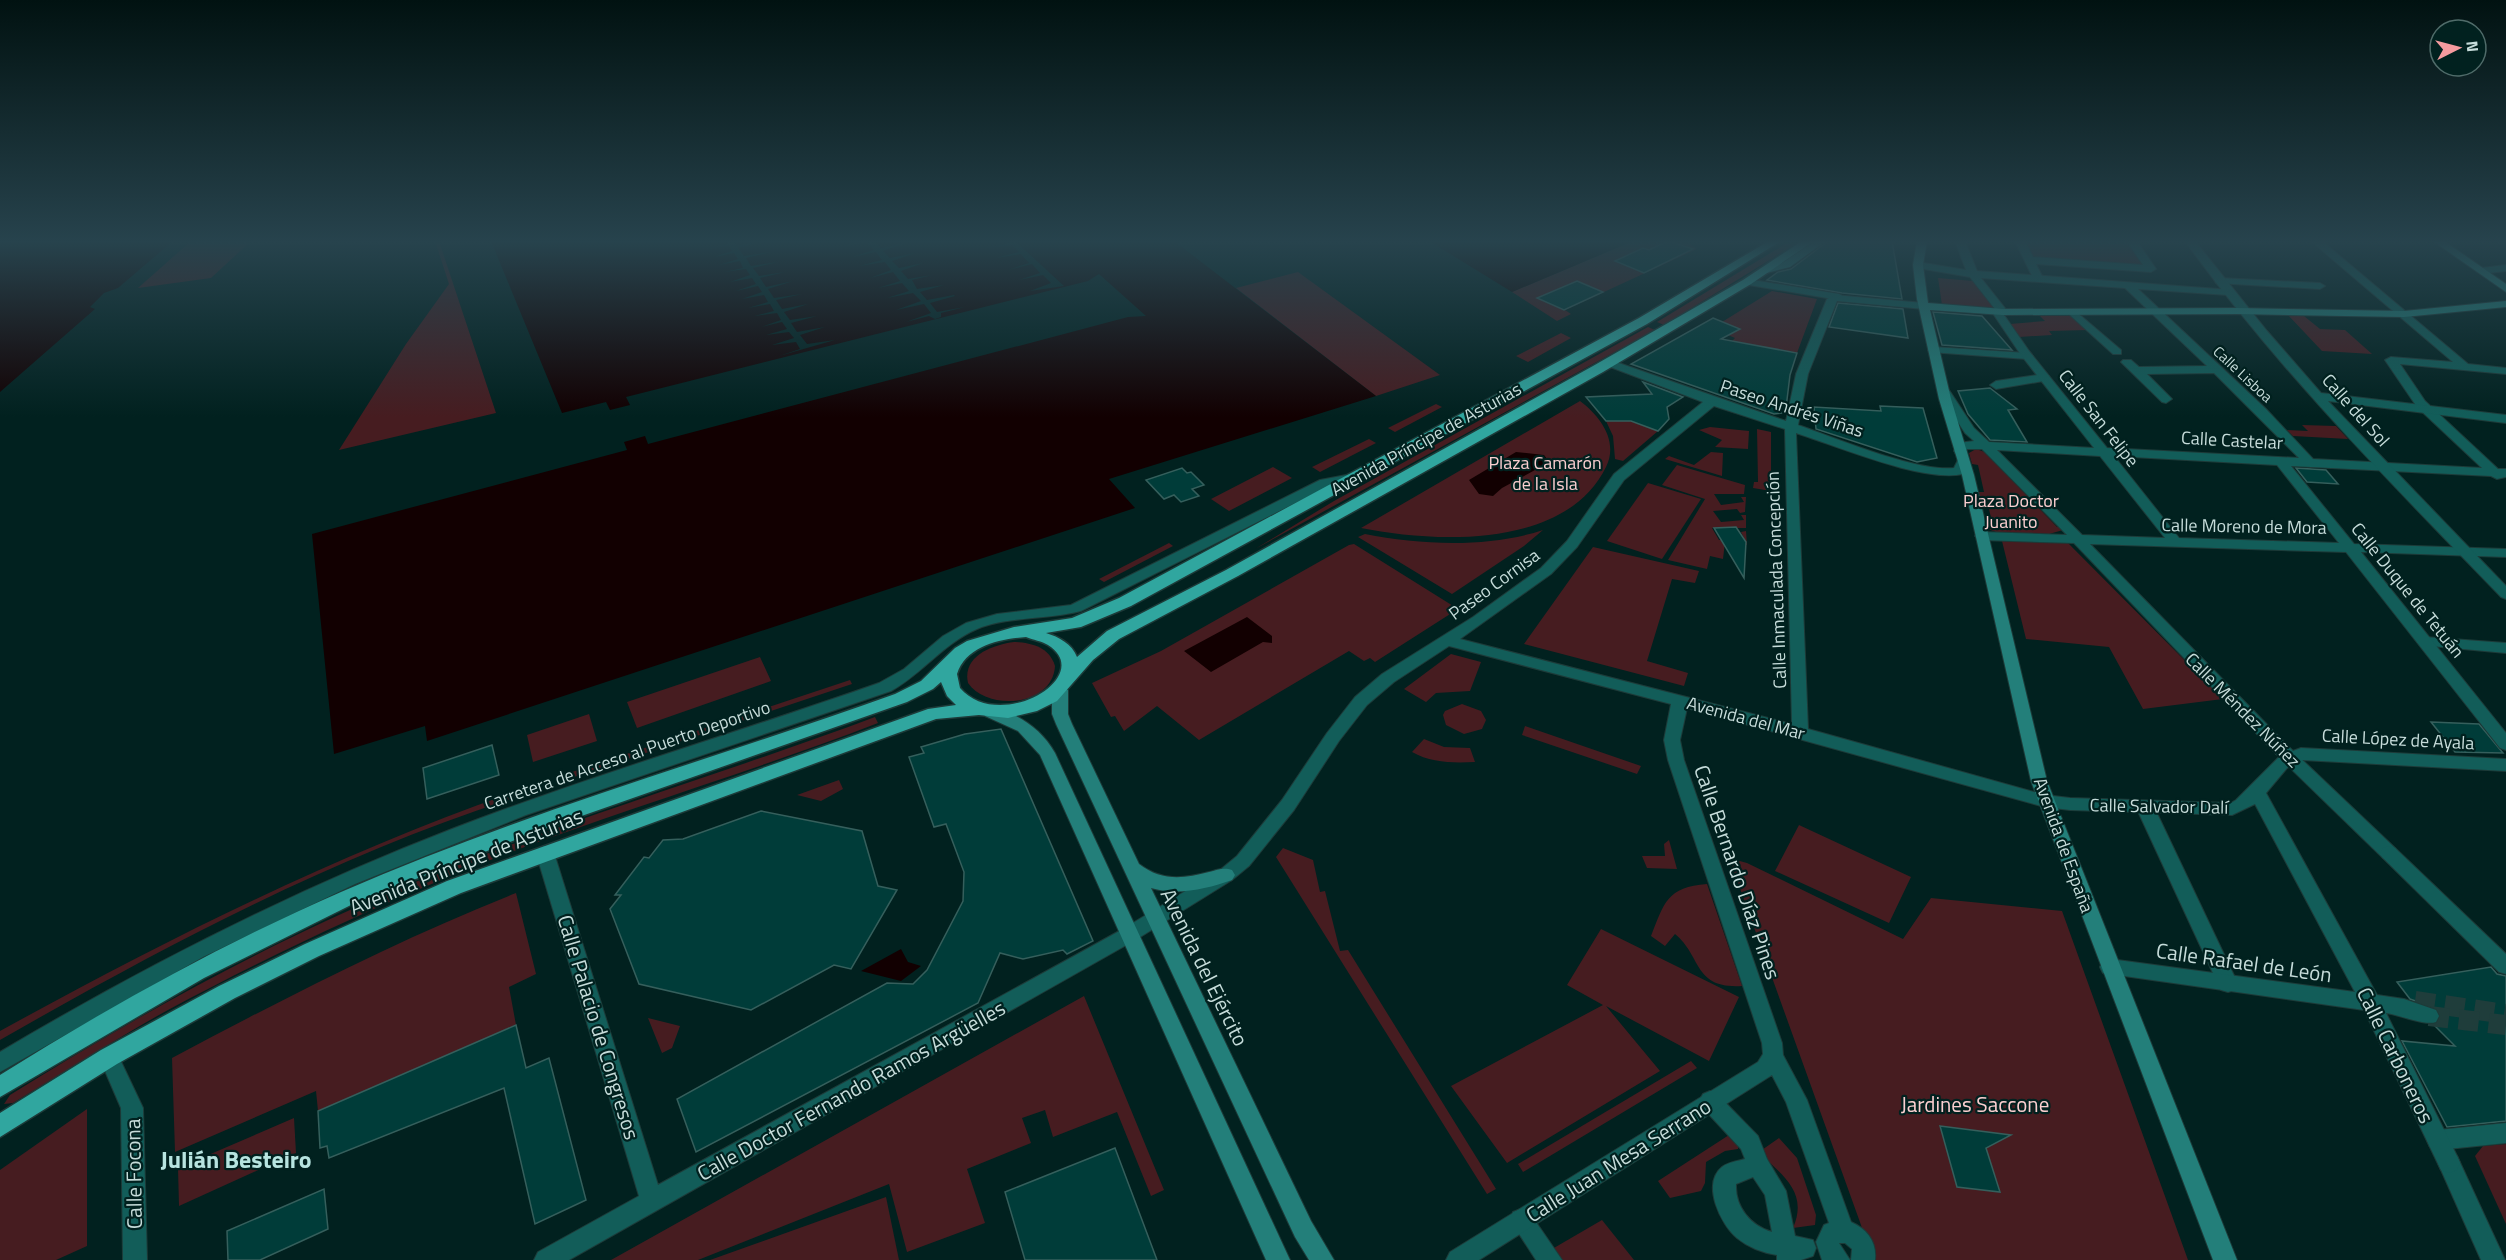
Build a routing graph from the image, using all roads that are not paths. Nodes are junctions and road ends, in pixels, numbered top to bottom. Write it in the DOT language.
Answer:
graph roads {
  1 [pos="1678,300"];
  2 [pos="1717,300"];
  3 [pos="1834,300"];
  4 [pos="1865,300"];
  5 [pos="1923,300"];
  6 [pos="1992,300"];
  7 [pos="2143,300"];
  8 [pos="2235,300"];
  9 [pos="2387,300"];
  10 [pos="2506,304"];
  11 [pos="1924,306"];
  12 [pos="2244,311"];
  13 [pos="2000,312"];
  14 [pos="2156,312"];
  15 [pos="2074,313"];
  16 [pos="2404,314"];
  17 [pos="1934,350"];
  18 [pos="2116,352"];
  19 [pos="2027,356"];
  20 [pos="1609,363"];
  21 [pos="2465,367"];
  22 [pos="2216,369"];
  23 [pos="2506,371"];
  24 [pos="2045,378"];
  25 [pos="1996,385"];
  26 [pos="1945,393"];
  27 [pos="2320,396"];
  28 [pos="2166,399"];
  29 [pos="1712,401"];
  30 [pos="2427,410"];
  31 [pos="1949,415"];
  32 [pos="2506,420"];
  33 [pos="1792,427"];
  34 [pos="1982,446"];
  35 [pos="2102,453"];
  36 [pos="1961,457"];
  37 [pos="2280,460"];
  38 [pos="2309,462"];
  39 [pos="2383,466"];
  40 [pos="2500,473"];
  41 [pos="1358,477"];
  42 [pos="2506,483"];
  43 [pos="1982,536"];
  44 [pos="2078,538"];
  45 [pos="2176,543"];
  46 [pos="2349,548"];
  47 [pos="2465,551"];
  48 [pos="2506,553"];
  49 [pos="2506,594"];
  50 [pos="1014,632"];
  51 [pos="1446,640"];
  52 [pos="2425,642"];
  53 [pos="2506,648"];
  54 [pos="956,659"];
  55 [pos="1064,684"];
  56 [pos="1680,701"];
  57 [pos="984,710"];
  58 [pos="1800,732"];
  59 [pos="2506,744"];
  60 [pos="2289,757"];
  61 [pos="2506,765"];
  62 [pos="2257,792"];
  63 [pos="2045,801"];
  64 [pos="2145,807"];
  65 [pos="545,853"];
  66 [pos="1128,864"];
  67 [pos="1226,875"];
  68 [pos="1155,919"];
  69 [pos="1130,934"];
  70 [pos="2110,966"];
  71 [pos="2506,966"];
  72 [pos="2228,984"];
  73 [pos="2372,1003"];
  74 [pos="2429,1016"];
  75 [pos="1773,1056"];
  76 [pos="109,1057"];
  77 [pos="0,1063"];
  78 [pos="0,1087"];
  79 [pos="1710,1101"];
  80 [pos="0,1126"];
  81 [pos="2506,1133"];
  82 [pos="2438,1140"];
  83 [pos="1758,1165"];
  84 [pos="652,1201"];
  85 [pos="1521,1220"];
  86 [pos="1843,1231"];
  87 [pos="1794,1251"];
  88 [pos="135,1260"];
  89 [pos="546,1260"];
  90 [pos="1278,1260"];
  91 [pos="1322,1260"];
  92 [pos="1458,1260"];
  93 [pos="1550,1260"];
  94 [pos="1838,1260"];
  95 [pos="1863,1260"];
  96 [pos="2225,1260"];
  97 [pos="2493,1260"];
  1 -- 41 [label="highway, Avenida Príncipe de Asturias"];
  2 -- 20 [label="highway, Avenida Príncipe de Asturias"];
  3 -- 33 [label="street, Calle Inmaculada Concepción"];
  4 -- 11 [label="street"];
  5 -- 11 [label="main road, Avenida de España"];
  6 -- 13 [label="street, Calle San Felipe"];
  7 -- 14 [label="street, Calle Lisboa"];
  8 -- 12 [label="street, Calle del Sol"];
  9 -- 16 [label="street"];
  10 -- 16 [label="main road"];
  11 -- 13 [label="main road"];
  11 -- 17 [label="main road, Avenida de España"];
  12 -- 14 [label="main road"];
  12 -- 16 [label="main road"];
  12 -- 27 [label="street, Calle del Sol"];
  13 -- 15 [label="main road"];
  13 -- 19 [label="street, Calle San Felipe"];
  14 -- 15 [label="main road"];
  14 -- 22 [label="street, Calle Lisboa"];
  15 -- 18 [label="street"];
  16 -- 21 [label="street"];
  17 -- 19 [label="street"];
  17 -- 26 [label="main road, Avenida de España"];
  19 -- 24 [label="street, Calle San Felipe"];
  20 -- 29 [label="street, Paseo Andrés Viñas"];
  20 -- 55 [label="highway, Avenida Príncipe de Asturias"];
  21 -- 23 [label="street"];
  21 -- 30 [label="street"];
  22 -- 28 [label="street"];
  22 -- 38 [label="street, Calle Lisboa"];
  24 -- 25 [label="street"];
  24 -- 35 [label="street, Calle San Felipe"];
  26 -- 31 [label="main road, Avenida de España"];
  26 -- 34 [label="street, Avenida de España"];
  27 -- 30 [label="street"];
  27 -- 39 [label="street, Calle del Sol"];
  29 -- 33 [label="street, Paseo Andrés Viñas"];
  29 -- 51 [label="street, Paseo Cornisa"];
  30 -- 32 [label="street"];
  30 -- 40 [label="street"];
  31 -- 34 [label="street"];
  31 -- 36 [label="main road, Avenida de España"];
  33 -- 36 [label="street, Paseo Andrés Viñas"];
  33 -- 58 [label="street, Calle Inmaculada Concepción"];
  34 -- 35 [label="street, Calle Castelar"];
  34 -- 36 [label="street, Calle Castelar"];
  34 -- 44 [label="street, Calle Méndez Núñez"];
  35 -- 37 [label="street, Calle Castelar"];
  35 -- 45 [label="street, Calle San Felipe"];
  36 -- 43 [label="main road, Avenida de España"];
  37 -- 38 [label="street, Calle Castelar"];
  37 -- 46 [label="street, Calle Duque de Tetuán"];
  38 -- 39 [label="street, Calle Castelar"];
  39 -- 40 [label="street, Calle Castelar"];
  39 -- 47 [label="street, Calle del Sol"];
  40 -- 42 [label="street"];
  41 -- 50 [label="highway, Avenida Príncipe de Asturias"];
  41 -- 77 [label="street, Carretera de Acceso al Puerto Deportivo"];
  43 -- 44 [label="street, Calle Moreno de Mora"];
  43 -- 63 [label="main road, Avenida de España"];
  44 -- 45 [label="street, Calle Moreno de Mora"];
  44 -- 60 [label="street, Calle Méndez Núñez"];
  45 -- 46 [label="street, Calle Moreno de Mora"];
  46 -- 47 [label="street, Calle Moreno de Mora"];
  46 -- 52 [label="street, Calle Duque de Tetuán"];
  47 -- 48 [label="street, Calle Moreno de Mora"];
  47 -- 49 [label="street, Calle del Sol"];
  50 -- 54 [label="highway"];
  50 -- 55 [label="highway"];
  51 -- 56 [label="street, Avenida del Mar"];
  51 -- 67 [label="street, Paseo Cornisa"];
  52 -- 53 [label="street"];
  52 -- 59 [label="street, Calle Duque de Tetuán"];
  54 -- 57 [label="highway"];
  54 -- 78 [label="highway, Avenida Príncipe de Asturias"];
  55 -- 57 [label="highway"];
  55 -- 66 [label="main road, Avenida del Ejército"];
  56 -- 58 [label="street, Avenida del Mar"];
  56 -- 75 [label="street, Calle Bernardo Díaz Pines"];
  57 -- 65 [label="highway, Avenida Príncipe de Asturias"];
  57 -- 69 [label="main road"];
  58 -- 63 [label="street, Avenida del Mar"];
  60 -- 61 [label="street, Calle López de Ayala"];
  60 -- 62 [label="street, Calle Salvador Dalí"];
  60 -- 71 [label="street, Calle Méndez Núñez"];
  62 -- 64 [label="street, Calle Salvador Dalí"];
  62 -- 73 [label="street, Calle Carboneros"];
  63 -- 64 [label="street, Calle Salvador Dalí"];
  63 -- 70 [label="main road, Avenida de España"];
  64 -- 72 [label="street"];
  65 -- 76 [label="highway, Avenida Príncipe de Asturias"];
  65 -- 84 [label="street, Calle Palacio de Congresos"];
  66 -- 67 [label="main road"];
  66 -- 68 [label="main road, Avenida del Ejército"];
  67 -- 68 [label="street, Calle Doctor Fernando Ramos Argüelles"];
  68 -- 69 [label="street, Calle Doctor Fernando Ramos Argüelles"];
  68 -- 91 [label="main road, Avenida del Ejército"];
  69 -- 84 [label="street, Calle Doctor Fernando Ramos Argüelles"];
  69 -- 90 [label="main road"];
  70 -- 72 [label="street, Calle Rafael de León"];
  70 -- 96 [label="main road, Avenida de España"];
  72 -- 73 [label="street, Calle Rafael de León"];
  73 -- 74 [label="street, Calle Rafael de León"];
  73 -- 82 [label="street, Calle Carboneros"];
  75 -- 79 [label="street, Calle Juan Mesa Serrano"];
  75 -- 86 [label="street, Calle Bernardo Díaz Pines"];
  76 -- 80 [label="highway, Avenida Príncipe de Asturias"];
  76 -- 88 [label="street, Calle Focona"];
  79 -- 83 [label="street"];
  79 -- 85 [label="street, Calle Juan Mesa Serrano"];
  81 -- 82 [label="street"];
  82 -- 97 [label="street, Calle Carboneros"];
  83 -- 87 [label="street"];
  83 -- 87 [label="street"];
  84 -- 89 [label="street, Calle Doctor Fernando Ramos Argüelles"];
  85 -- 92 [label="street, Calle Juan Mesa Serrano"];
  85 -- 93 [label="street"];
  86 -- 94 [label="street"];
  86 -- 95 [label="street"];
}
